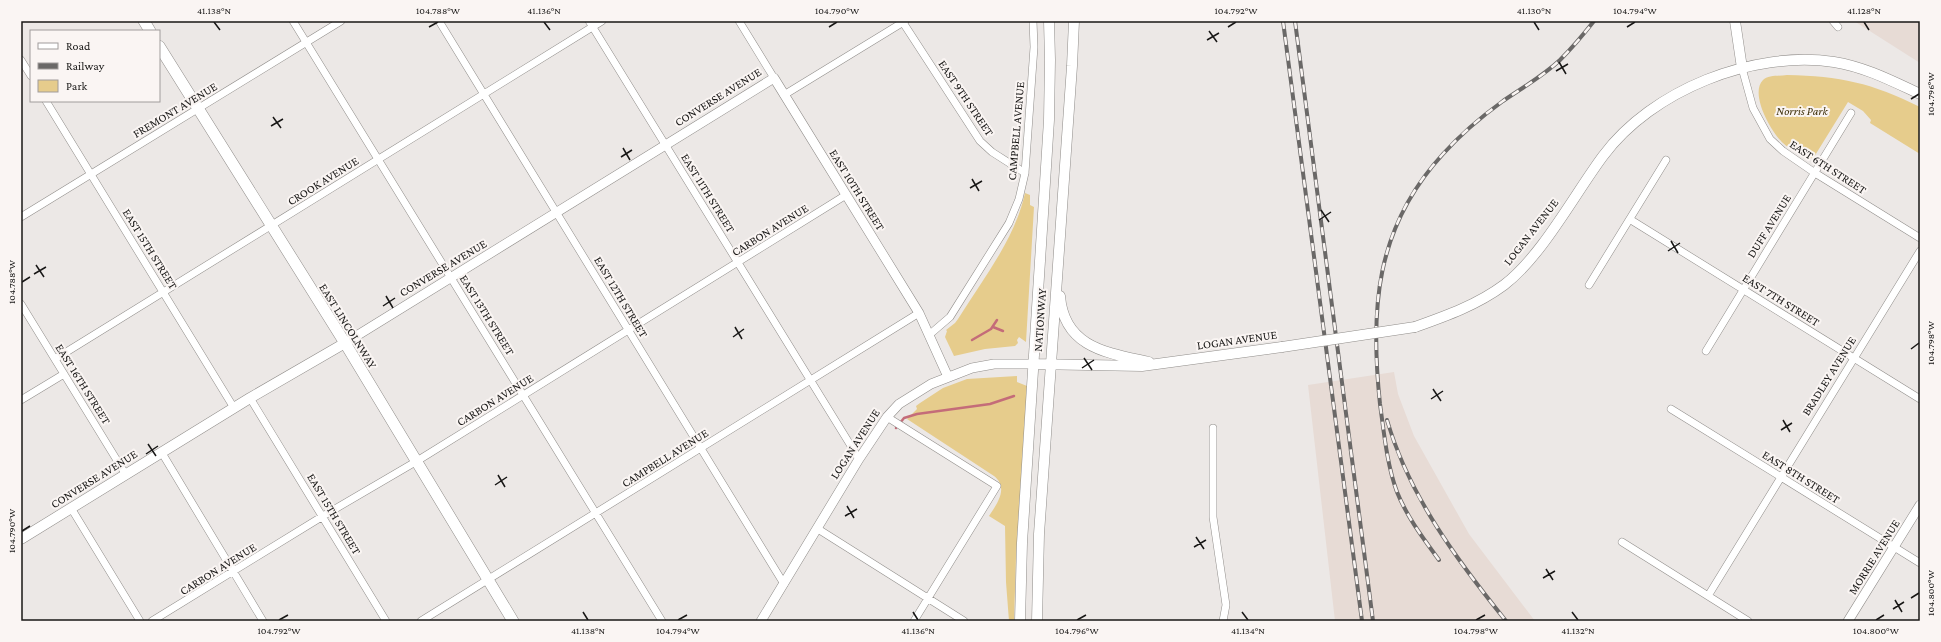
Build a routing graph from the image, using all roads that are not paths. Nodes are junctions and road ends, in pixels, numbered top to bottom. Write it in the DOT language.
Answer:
graph roads {
  1 [pos="144,21"];
  2 [pos="293,21"];
  3 [pos="341,21"];
  4 [pos="439,21"];
  5 [pos="602,21"];
  6 [pos="739,21"];
  7 [pos="903,21"];
  8 [pos="1033,21"];
  9 [pos="1049,21"];
  10 [pos="1074,21"];
  11 [pos="1734,21"];
  12 [pos="1832,21"];
  13 [pos="591,24"];
  14 [pos="1838,27"];
  15 [pos="149,30"];
  16 [pos="306,42"];
  17 [pos="160,48"];
  18 [pos="21,60"];
  19 [pos="1742,68"];
  20 [pos="30,74"];
  21 [pos="774,78"];
  22 [pos="484,94"];
  23 [pos="1920,94"];
  24 [pos="784,95"];
  25 [pos="47,102"];
  26 [pos="198,109"];
  27 [pos="1851,113"];
  28 [pos="666,145"];
  29 [pos="378,160"];
  30 [pos="1666,160"];
  31 [pos="1025,173"];
  32 [pos="1815,173"];
  33 [pos="91,174"];
  34 [pos="846,195"];
  35 [pos="557,213"];
  36 [pos="21,217"];
  37 [pos="1631,220"];
  38 [pos="271,227"];
  39 [pos="1920,238"];
  40 [pos="1920,251"];
  41 [pos="738,263"];
  42 [pos="1057,267"];
  43 [pos="451,278"];
  44 [pos="1589,285"];
  45 [pos="1743,290"];
  46 [pos="164,293"];
  47 [pos="21,304"];
  48 [pos="919,314"];
  49 [pos="629,330"];
  50 [pos="929,335"];
  51 [pos="345,343"];
  52 [pos="1706,351"];
  53 [pos="1853,358"];
  54 [pos="55,359"];
  55 [pos="1033,364"];
  56 [pos="1157,364"];
  57 [pos="1050,365"];
  58 [pos="64,374"];
  59 [pos="948,376"];
  60 [pos="811,381"];
  61 [pos="523,396"];
  62 [pos="250,398"];
  63 [pos="1920,399"];
  64 [pos="21,400"];
  65 [pos="234,408"];
  66 [pos="1671,409"];
  67 [pos="887,417"];
  68 [pos="1213,428"];
  69 [pos="701,448"];
  70 [pos="162,452"];
  71 [pos="859,459"];
  72 [pos="417,461"];
  73 [pos="126,475"];
  74 [pos="1781,476"];
  75 [pos="1920,505"];
  76 [pos="71,508"];
  77 [pos="596,514"];
  78 [pos="323,516"];
  79 [pos="818,529"];
  80 [pos="21,539"];
  81 [pos="1622,542"];
  82 [pos="1894,548"];
  83 [pos="1920,563"];
  84 [pos="234,572"];
  85 [pos="489,580"];
  86 [pos="784,584"];
  87 [pos="1708,596"];
  88 [pos="928,597"];
  89 [pos="140,621"];
  90 [pos="152,621"];
  91 [pos="263,621"];
  92 [pos="386,621"];
  93 [pos="421,621"];
  94 [pos="513,621"];
  95 [pos="662,621"];
  96 [pos="761,621"];
  97 [pos="914,621"];
  98 [pos="964,621"];
  99 [pos="1020,621"];
  100 [pos="1037,621"];
  101 [pos="1223,621"];
  102 [pos="1748,621"];
  103 [pos="1848,621"];
  1 -- 15 [label="main road"];
  2 -- 16 [label="street, EAST 13TH STREET"];
  3 -- 16 [label="street, FREMONT AVENUE"];
  4 -- 22 [label="street, EAST 12TH STREET"];
  5 -- 13 [label="street, CROOK AVENUE"];
  6 -- 21 [label="street, EAST 10TH STREET"];
  7 -- 24 [label="street"];
  7 -- 31 [label="street, EAST 9TH STREET"];
  8 -- 31 [label="street, CAMPBELL AVENUE"];
  9 -- 55 [label="main road, NATIONWAY"];
  10 -- 42 [label="main road, NATIONWAY"];
  11 -- 19 [label="main road"];
  12 -- 14 [label="street"];
  13 -- 22 [label="street, CROOK AVENUE"];
  13 -- 28 [label="street, EAST 11TH STREET"];
  16 -- 26 [label="street, FREMONT AVENUE"];
  16 -- 29 [label="street, EAST 13TH STREET"];
  17 -- 26 [label="main road, EAST LINCOLNWAY"];
  18 -- 20 [label="street"];
  19 -- 23 [label="main road, LOGAN AVENUE"];
  19 -- 32 [label="street, EAST 6TH STREET"];
  19 -- 56 [label="main road, LOGAN AVENUE, bridge"];
  21 -- 24 [label="street, EAST 10TH STREET"];
  21 -- 28 [label="street, CONVERSE AVENUE"];
  22 -- 29 [label="street, CROOK AVENUE"];
  22 -- 35 [label="street, EAST 12TH STREET"];
  24 -- 34 [label="street, EAST 10TH STREET"];
  25 -- 33 [label="street, EAST 15TH STREET"];
  26 -- 33 [label="street, FREMONT AVENUE"];
  26 -- 38 [label="main road, EAST LINCOLNWAY"];
  27 -- 32 [label="street, DUFF AVENUE"];
  28 -- 35 [label="street, CONVERSE AVENUE"];
  28 -- 41 [label="street, EAST 11TH STREET"];
  29 -- 38 [label="street, CROOK AVENUE"];
  29 -- 43 [label="street, EAST 13TH STREET"];
  30 -- 37 [label="street"];
  31 -- 50 [label="street, CAMPBELL AVENUE"];
  32 -- 39 [label="street, EAST 6TH STREET"];
  32 -- 45 [label="street, DUFF AVENUE"];
  33 -- 36 [label="street, FREMONT AVENUE"];
  33 -- 46 [label="street, EAST 15TH STREET"];
  34 -- 41 [label="street, CARBON AVENUE"];
  34 -- 48 [label="street, EAST 10TH STREET"];
  35 -- 43 [label="street, CONVERSE AVENUE"];
  35 -- 49 [label="street, EAST 12TH STREET"];
  37 -- 44 [label="street"];
  37 -- 45 [label="street, EAST 7TH STREET"];
  38 -- 46 [label="street, CROOK AVENUE"];
  38 -- 51 [label="main road, EAST LINCOLNWAY"];
  40 -- 53 [label="street, BRADLEY AVENUE"];
  41 -- 49 [label="street, CARBON AVENUE"];
  41 -- 60 [label="street, EAST 11TH STREET"];
  42 -- 56 [label="main road"];
  42 -- 57 [label="main road, NATIONWAY"];
  43 -- 51 [label="street, CONVERSE AVENUE"];
  43 -- 61 [label="street, EAST 13TH STREET"];
  45 -- 52 [label="street, DUFF AVENUE"];
  45 -- 53 [label="street, EAST 7TH STREET"];
  46 -- 54 [label="street, CROOK AVENUE"];
  46 -- 65 [label="street, EAST 15TH STREET"];
  47 -- 54 [label="street, EAST 16TH STREET"];
  48 -- 50 [label="street, EAST 10TH STREET"];
  48 -- 60 [label="street, CAMPBELL AVENUE"];
  49 -- 61 [label="street, CARBON AVENUE"];
  49 -- 69 [label="street, EAST 12TH STREET"];
  50 -- 59 [label="street, EAST 10TH STREET"];
  51 -- 62 [label="main road, CONVERSE AVENUE"];
  51 -- 72 [label="main road, EAST LINCOLNWAY"];
  53 -- 63 [label="street, EAST 7TH STREET"];
  53 -- 74 [label="street, BRADLEY AVENUE"];
  54 -- 58 [label="street, EAST 16TH STREET"];
  55 -- 57 [label="main road, LOGAN AVENUE"];
  55 -- 59 [label="street, LOGAN AVENUE"];
  55 -- 99 [label="main road, NATIONWAY"];
  56 -- 57 [label="main road, LOGAN AVENUE"];
  57 -- 100 [label="main road, NATIONWAY"];
  58 -- 64 [label="street"];
  58 -- 73 [label="street, EAST 16TH STREET"];
  59 -- 67 [label="street, LOGAN AVENUE"];
  60 -- 69 [label="street, CAMPBELL AVENUE"];
  60 -- 71 [label="street, EAST 11TH STREET"];
  61 -- 72 [label="street, CARBON AVENUE"];
  61 -- 77 [label="street, EAST 13TH STREET"];
  62 -- 65 [label="main road, CONVERSE AVENUE"];
  62 -- 78 [label="street, EAST 15TH STREET"];
  65 -- 70 [label="main road, CONVERSE AVENUE"];
  66 -- 74 [label="street, EAST 8TH STREET"];
  67 -- 71 [label="street, LOGAN AVENUE"];
  67 -- 88 [label="street"];
  68 -- 101 [label="street"];
  69 -- 77 [label="street, CAMPBELL AVENUE"];
  69 -- 86 [label="street, EAST 12TH STREET"];
  70 -- 73 [label="main road, CONVERSE AVENUE"];
  70 -- 84 [label="street"];
  71 -- 79 [label="street, LOGAN AVENUE"];
  72 -- 78 [label="street, CARBON AVENUE"];
  72 -- 85 [label="main road, EAST LINCOLNWAY"];
  73 -- 76 [label="main road, CONVERSE AVENUE"];
  74 -- 82 [label="street, EAST 8TH STREET"];
  74 -- 87 [label="street, BRADLEY AVENUE"];
  75 -- 82 [label="street, MORRIE AVENUE"];
  76 -- 80 [label="main road, CONVERSE AVENUE"];
  76 -- 89 [label="street"];
  77 -- 85 [label="street, CAMPBELL AVENUE"];
  77 -- 95 [label="street, EAST 13TH STREET"];
  78 -- 84 [label="street, CARBON AVENUE"];
  78 -- 92 [label="street, EAST 15TH STREET"];
  79 -- 86 [label="street, LOGAN AVENUE"];
  79 -- 88 [label="street"];
  81 -- 87 [label="street"];
  82 -- 83 [label="street, EAST 8TH STREET"];
  82 -- 103 [label="street, MORRIE AVENUE"];
  84 -- 90 [label="street, CARBON AVENUE"];
  84 -- 91 [label="street"];
  85 -- 93 [label="street, CAMPBELL AVENUE"];
  85 -- 94 [label="main road, EAST LINCOLNWAY"];
  86 -- 96 [label="street, LOGAN AVENUE"];
  87 -- 102 [label="street"];
  88 -- 97 [label="street"];
  88 -- 98 [label="street"];
}
